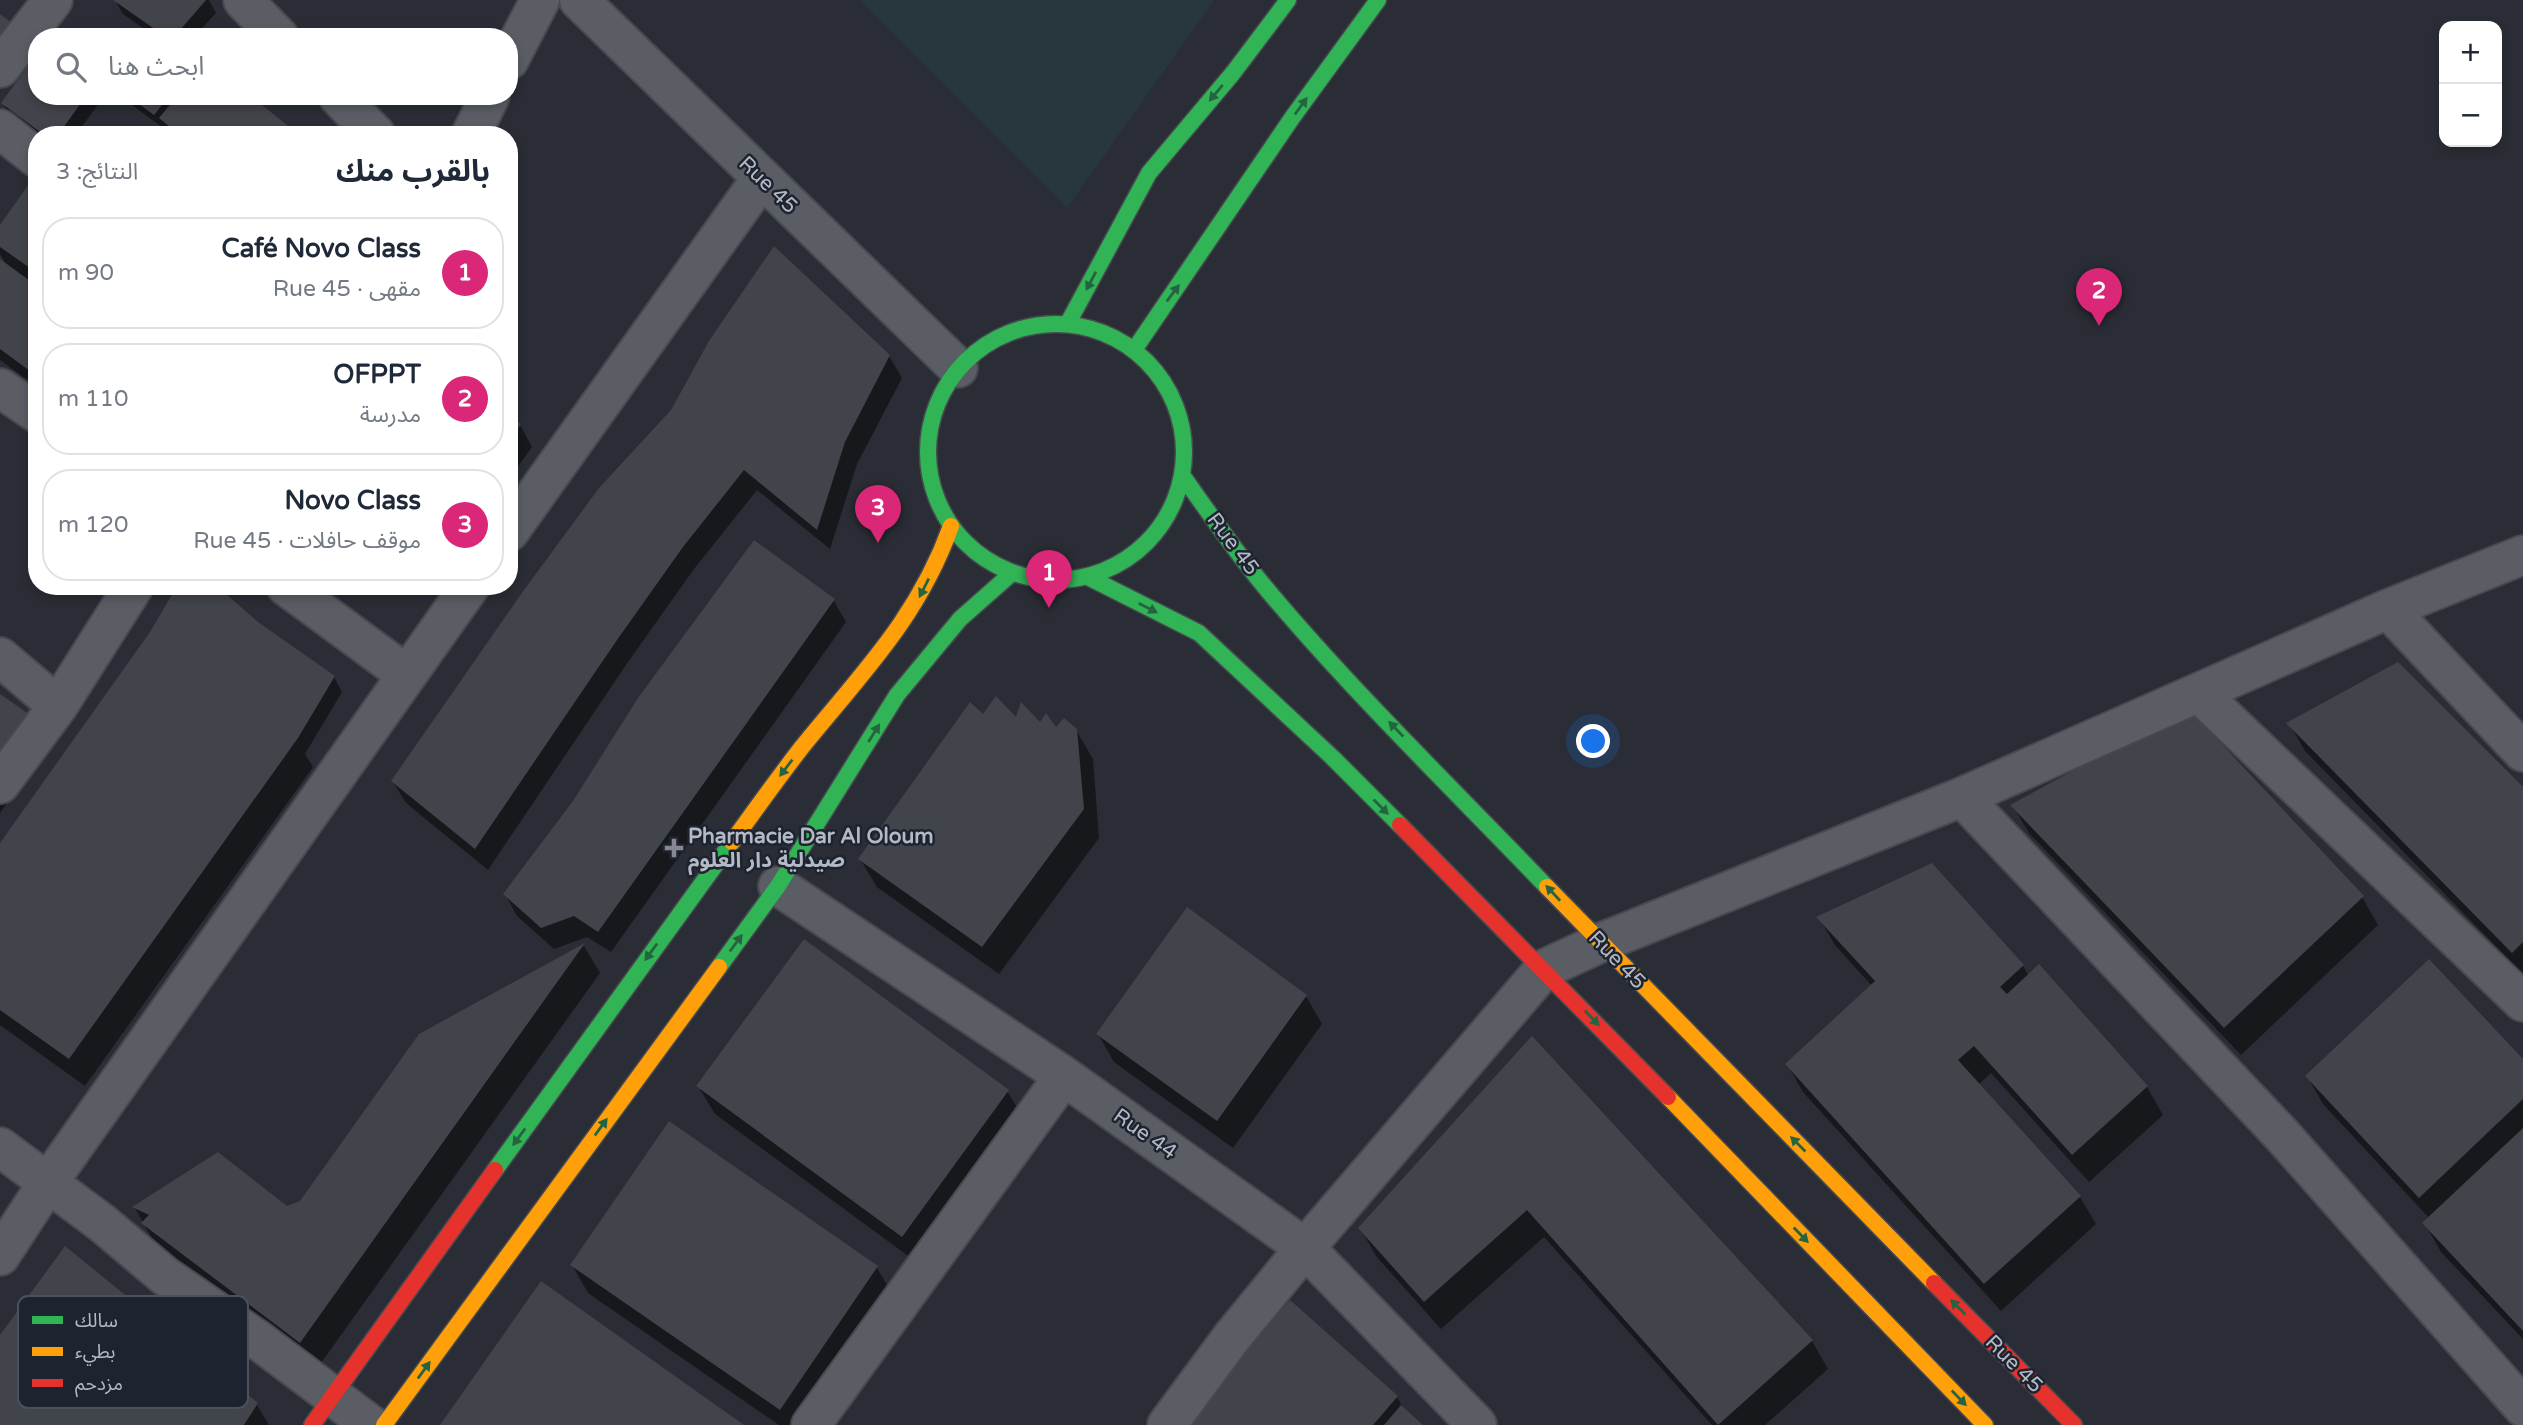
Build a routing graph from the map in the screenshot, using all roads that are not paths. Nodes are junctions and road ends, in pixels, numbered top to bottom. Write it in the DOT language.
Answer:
graph roads {
  1 [pos="54,0"];
  2 [pos="243,0"];
  3 [pos="540,0"];
  4 [pos="579,0"];
  5 [pos="1288,0"];
  6 [pos="1378,0"];
  7 [pos="32,28"];
  8 [pos="270,28"];
  9 [pos="28,33"];
  10 [pos="518,43"];
  11 [pos="0,68"];
  12 [pos="347,105"];
  13 [pos="486,105"];
  14 [pos="367,126"];
  15 [pos="475,126"];
  16 [pos="0,129"];
  17 [pos="28,151"];
  18 [pos="761,179"];
  19 [pos="1068,323"];
  20 [pos="1135,350"];
  21 [pos="958,368"];
  22 [pos="0,388"];
  23 [pos="28,407"];
  24 [pos="1182,475"];
  25 [pos="518,519"];
  26 [pos="951,526"];
  27 [pos="2523,555"];
  28 [pos="1012,573"];
  29 [pos="1087,577"];
  30 [pos="128,595"];
  31 [pos="298,595"];
  32 [pos="464,595"];
  33 [pos="2388,609"];
  34 [pos="0,657"];
  35 [pos="407,675"];
  36 [pos="2200,694"];
  37 [pos="58,706"];
  38 [pos="2523,752"];
  39 [pos="0,784"];
  40 [pos="1962,797"];
  41 [pos="778,886"];
  42 [pos="1600,943"];
  43 [pos="1544,969"];
  44 [pos="2519,990"];
  45 [pos="1064,1076"];
  46 [pos="0,1147"];
  47 [pos="47,1184"];
  48 [pos="1305,1248"];
  49 [pos="0,1256"];
  50 [pos="189,1296"];
  51 [pos="248,1346"];
  52 [pos="2523,1407"];
  53 [pos="323,1410"];
  54 [pos="371,1425"];
  55 [pos="384,1425"];
  56 [pos="811,1425"];
  57 [pos="1167,1425"];
  58 [pos="1477,1425"];
  59 [pos="1986,1425"];
  60 [pos="2074,1425"];
  1 -- 7 [label="street"];
  2 -- 8 [label="street"];
  3 -- 10 [label="street"];
  4 -- 18 [label="street, Rue 45"];
  5 -- 19 [label="street, one-way"];
  20 -- 6 [label="street, one-way"];
  9 -- 11 [label="street"];
  12 -- 14 [label="street"];
  13 -- 15 [label="street"];
  16 -- 17 [label="street"];
  18 -- 21 [label="street, Rue 45"];
  18 -- 25 [label="street"];
  19 -- 20 [label="street"];
  19 -- 21 [label="street"];
  20 -- 24 [label="street"];
  21 -- 26 [label="street"];
  22 -- 23 [label="street"];
  24 -- 29 [label="street"];
  42 -- 24 [label="street, Rue 45, one-way"];
  26 -- 28 [label="street"];
  26 -- 53 [label="street, one-way"];
  27 -- 33 [label="street"];
  28 -- 29 [label="street"];
  41 -- 28 [label="street, one-way"];
  29 -- 43 [label="street, one-way"];
  30 -- 37 [label="street"];
  31 -- 35 [label="street"];
  32 -- 35 [label="street"];
  33 -- 36 [label="street"];
  33 -- 38 [label="street"];
  34 -- 37 [label="street"];
  35 -- 47 [label="street"];
  36 -- 40 [label="street"];
  36 -- 44 [label="street"];
  37 -- 39 [label="street"];
  40 -- 42 [label="street"];
  40 -- 52 [label="street"];
  41 -- 45 [label="street, Rue 44"];
  55 -- 41 [label="street, one-way"];
  42 -- 43 [label="street"];
  60 -- 42 [label="street, Rue 45, one-way"];
  43 -- 48 [label="street"];
  43 -- 59 [label="street, one-way"];
  45 -- 48 [label="street, Rue 44"];
  45 -- 56 [label="street"];
  46 -- 47 [label="street"];
  47 -- 49 [label="street"];
  47 -- 50 [label="street"];
  48 -- 57 [label="street"];
  48 -- 58 [label="street, Rue 44"];
  51 -- 53 [label="street"];
  53 -- 54 [label="street"];
}
